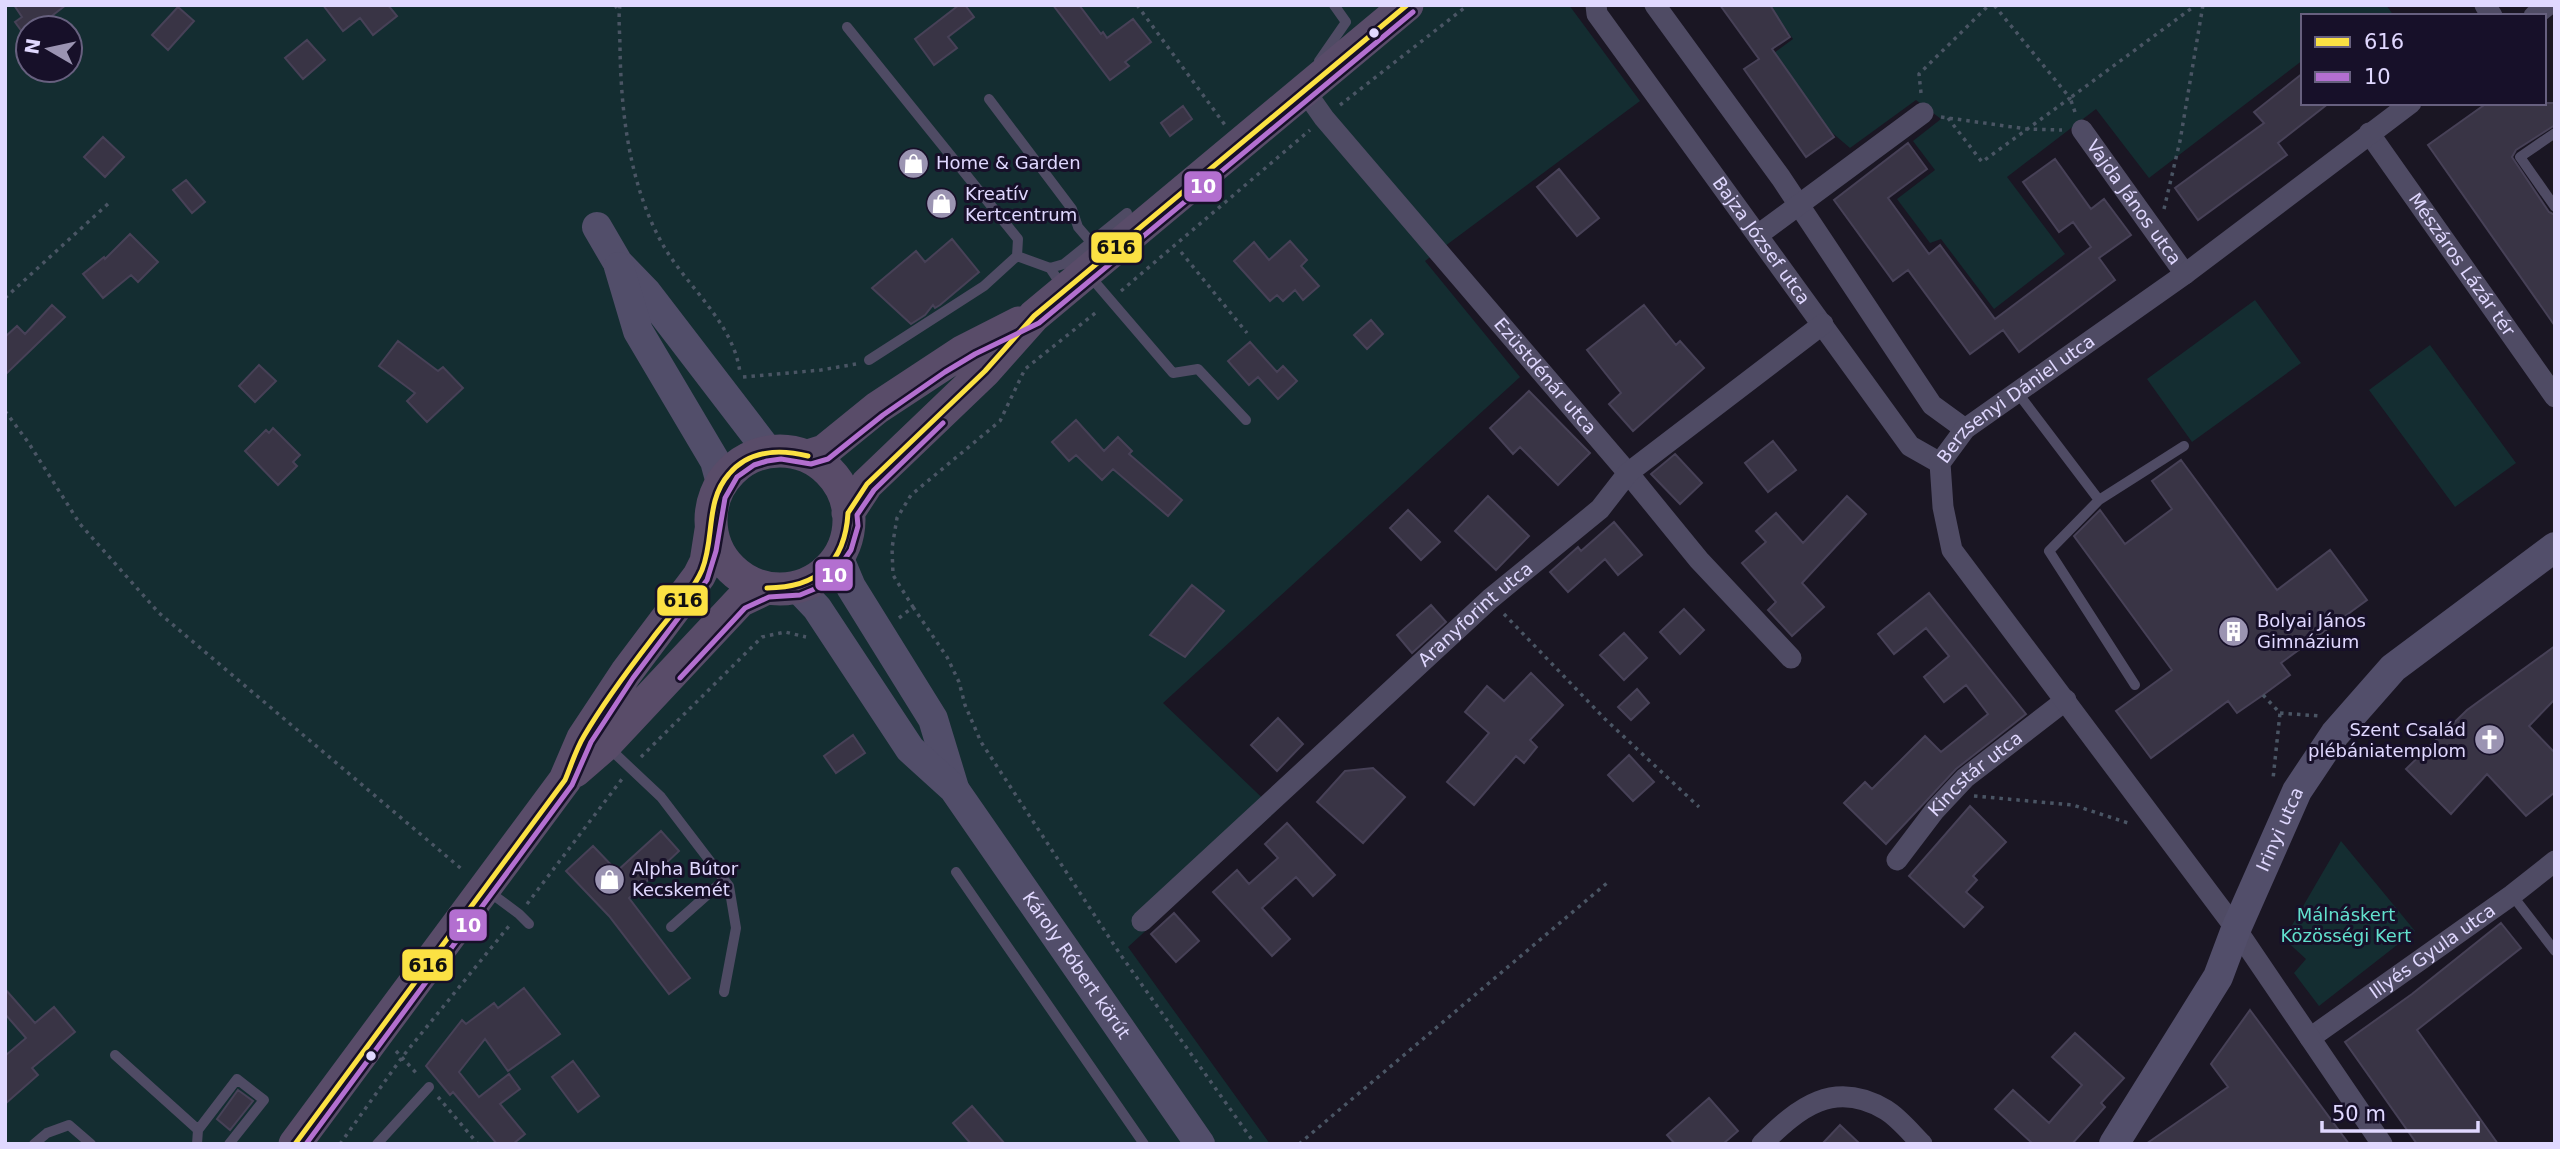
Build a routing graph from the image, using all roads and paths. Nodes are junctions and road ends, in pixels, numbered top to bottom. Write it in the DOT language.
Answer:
graph roads {
  1 [pos="615,5"];
  2 [pos="620,5"];
  3 [pos="1137,5"];
  4 [pos="1334,5"];
  5 [pos="1407,5"];
  6 [pos="1468,5"];
  7 [pos="1596,5"];
  8 [pos="1655,5"];
  9 [pos="1989,5"];
  10 [pos="1994,5"];
  11 [pos="2196,5"];
  12 [pos="2203,5"];
  13 [pos="619,11"];
  14 [pos="847,27"];
  15 [pos="1297,97"];
  16 [pos="2070,98"];
  17 [pos="989,99"];
  18 [pos="2408,105"];
  19 [pos="1923,113"];
  20 [pos="1324,118"];
  21 [pos="1948,118"];
  22 [pos="2027,130"];
  23 [pos="2082,130"];
  24 [pos="2369,133"];
  25 [pos="2555,133"];
  26 [pos="1240,145"];
  27 [pos="110,202"];
  28 [pos="1799,205"];
  29 [pos="2555,207"];
  30 [pos="1127,213"];
  31 [pos="597,228"];
  32 [pos="1758,235"];
  33 [pos="2158,235"];
  34 [pos="1181,252"];
  35 [pos="1017,256"];
  36 [pos="618,263"];
  37 [pos="1079,266"];
  38 [pos="2185,274"];
  39 [pos="5,298"];
  40 [pos="1110,301"];
  41 [pos="1034,316"];
  42 [pos="1824,324"];
  43 [pos="1247,333"];
  44 [pos="869,360"];
  45 [pos="2017,392"];
  46 [pos="2555,397"];
  47 [pos="5,411"];
  48 [pos="1246,420"];
  49 [pos="1965,429"];
  50 [pos="2184,446"];
  51 [pos="768,451"];
  52 [pos="808,457"];
  53 [pos="1940,463"];
  54 [pos="1629,473"];
  55 [pos="721,483"];
  56 [pos="911,495"];
  57 [pos="2099,500"];
  58 [pos="848,513"];
  59 [pos="711,530"];
  60 [pos="2555,547"];
  61 [pos="838,556"];
  62 [pos="782,587"];
  63 [pos="1490,599"];
  64 [pos="913,607"];
  65 [pos="810,642"];
  66 [pos="1791,658"];
  67 [pos="2135,685"];
  68 [pos="2263,695"];
  69 [pos="2066,700"];
  70 [pos="2280,713"];
  71 [pos="2345,722"];
  72 [pos="605,745"];
  73 [pos="631,769"];
  74 [pos="565,780"];
  75 [pos="2272,788"];
  76 [pos="954,789"];
  77 [pos="1952,792"];
  78 [pos="1699,807"];
  79 [pos="2164,834"];
  80 [pos="1897,860"];
  81 [pos="2555,861"];
  82 [pos="956,872"];
  83 [pos="724,880"];
  84 [pos="1607,883"];
  85 [pos="484,888"];
  86 [pos="2512,895"];
  87 [pos="519,914"];
  88 [pos="1142,921"];
  89 [pos="529,924"];
  90 [pos="671,927"];
  91 [pos="2235,929"];
  92 [pos="2555,951"];
  93 [pos="724,992"];
  94 [pos="2311,1038"];
  95 [pos="115,1055"];
  96 [pos="429,1087"];
  97 [pos="198,1130"];
  98 [pos="34,1144"];
  99 [pos="91,1144"];
  100 [pos="197,1144"];
  101 [pos="229,1144"];
  102 [pos="295,1144"];
  103 [pos="340,1144"];
  104 [pos="377,1144"];
  105 [pos="1144,1144"];
  106 [pos="1200,1144"];
  107 [pos="1255,1144"];
  108 [pos="1299,1144"];
  109 [pos="1762,1144"];
  110 [pos="1922,1144"];
  111 [pos="2114,1144"];
  112 [pos="2382,1144"];
  1 -- 13 [label="path"];
  2 -- 13 [label="path"];
  3 -- 26 [label="path"];
  4 -- 15 [label="lane"];
  5 -- 15 [label="main road"];
  6 -- 20 [label="path"];
  7 -- 32 [label="street, Bajza József utca"];
  8 -- 28 [label="street"];
  9 -- 19 [label="path"];
  10 -- 16 [label="path"];
  11 -- 16 [label="path"];
  12 -- 33 [label="path"];
  13 -- 44 [label="path"];
  14 -- 35 [label="lane"];
  15 -- 20 [label="street, Ezüstdénár utca"];
  15 -- 26 [label="main road"];
  16 -- 22 [label="path"];
  17 -- 37 [label="lane"];
  18 -- 24 [label="street, Berzsenyi Dániel utca"];
  19 -- 21 [label="path"];
  19 -- 28 [label="street"];
  20 -- 40 [label="path"];
  20 -- 54 [label="street, Ezüstdénár utca"];
  21 -- 22 [label="path"];
  21 -- 22 [label="path"];
  22 -- 23 [label="path"];
  23 -- 33 [label="street, Vajda János utca"];
  24 -- 38 [label="street, Berzsenyi Dániel utca"];
  24 -- 46 [label="street, Mészáros Lázár tér"];
  25 -- 29 [label="lane"];
  26 -- 37 [label="main road"];
  27 -- 39 [label="path"];
  28 -- 32 [label="street"];
  28 -- 49 [label="street"];
  30 -- 37 [label="lane"];
  31 -- 36 [label="street"];
  32 -- 42 [label="street, Bajza József utca"];
  33 -- 38 [label="street, Vajda János utca"];
  34 -- 43 [label="path"];
  35 -- 37 [label="lane"];
  35 -- 44 [label="lane"];
  36 -- 51 [label="street"];
  36 -- 55 [label="street"];
  37 -- 40 [label="lane"];
  37 -- 41 [label="main road"];
  38 -- 45 [label="street, Berzsenyi Dániel utca"];
  40 -- 48 [label="lane"];
  40 -- 56 [label="path"];
  41 -- 52 [label="main road"];
  41 -- 58 [label="main road"];
  42 -- 53 [label="street, Bajza József utca"];
  42 -- 54 [label="street, Aranyforint utca"];
  45 -- 49 [label="street, Berzsenyi Dániel utca"];
  45 -- 57 [label="lane"];
  47 -- 85 [label="path"];
  49 -- 53 [label="street, Berzsenyi Dániel utca"];
  50 -- 57 [label="lane"];
  51 -- 52 [label="main road"];
  51 -- 55 [label="main road"];
  52 -- 58 [label="main road"];
  53 -- 69 [label="street, Berzsenyi Dániel utca"];
  54 -- 63 [label="street, Aranyforint utca"];
  54 -- 66 [label="street, Ezüstdénár utca"];
  55 -- 59 [label="main road"];
  57 -- 67 [label="lane"];
  58 -- 61 [label="main road"];
  59 -- 62 [label="main road"];
  59 -- 74 [label="main road"];
  60 -- 71 [label="street, Irinyi utca"];
  61 -- 62 [label="main road"];
  61 -- 76 [label="street, Károly Róbert körút"];
  62 -- 72 [label="main road"];
  62 -- 76 [label="street, Károly Róbert körút"];
  63 -- 78 [label="path"];
  63 -- 88 [label="street, Aranyforint utca"];
  64 -- 107 [label="path"];
  65 -- 73 [label="path"];
  68 -- 70 [label="path"];
  69 -- 77 [label="street, Kincstár utca"];
  69 -- 79 [label="street, Berzsenyi Dániel utca"];
  70 -- 71 [label="path"];
  70 -- 75 [label="path"];
  71 -- 91 [label="street, Irinyi utca"];
  72 -- 73 [label="lane"];
  72 -- 74 [label="main road"];
  73 -- 83 [label="lane"];
  73 -- 87 [label="path"];
  74 -- 85 [label="main road"];
  76 -- 106 [label="street, Károly Róbert körút"];
  77 -- 79 [label="path"];
  77 -- 80 [label="street, Kincstár utca"];
  79 -- 91 [label="street, Berzsenyi Dániel utca"];
  81 -- 86 [label="street, Illyés Gyula utca"];
  82 -- 105 [label="lane"];
  83 -- 90 [label="lane"];
  83 -- 93 [label="lane"];
  84 -- 108 [label="path"];
  85 -- 87 [label="lane"];
  85 -- 102 [label="main road"];
  86 -- 92 [label="lane"];
  86 -- 94 [label="street, Illyés Gyula utca"];
  87 -- 89 [label="lane"];
  87 -- 103 [label="path"];
  91 -- 94 [label="street, Berzsenyi Dániel utca"];
  91 -- 111 [label="street, Irinyi utca"];
  94 -- 112 [label="street, Berzsenyi Dániel utca"];
  95 -- 97 [label="lane"];
  96 -- 104 [label="lane"];
  97 -- 100 [label="lane"];
  97 -- 101 [label="lane"];
  98 -- 99 [label="lane"];
  109 -- 110 [label="street"];
}
